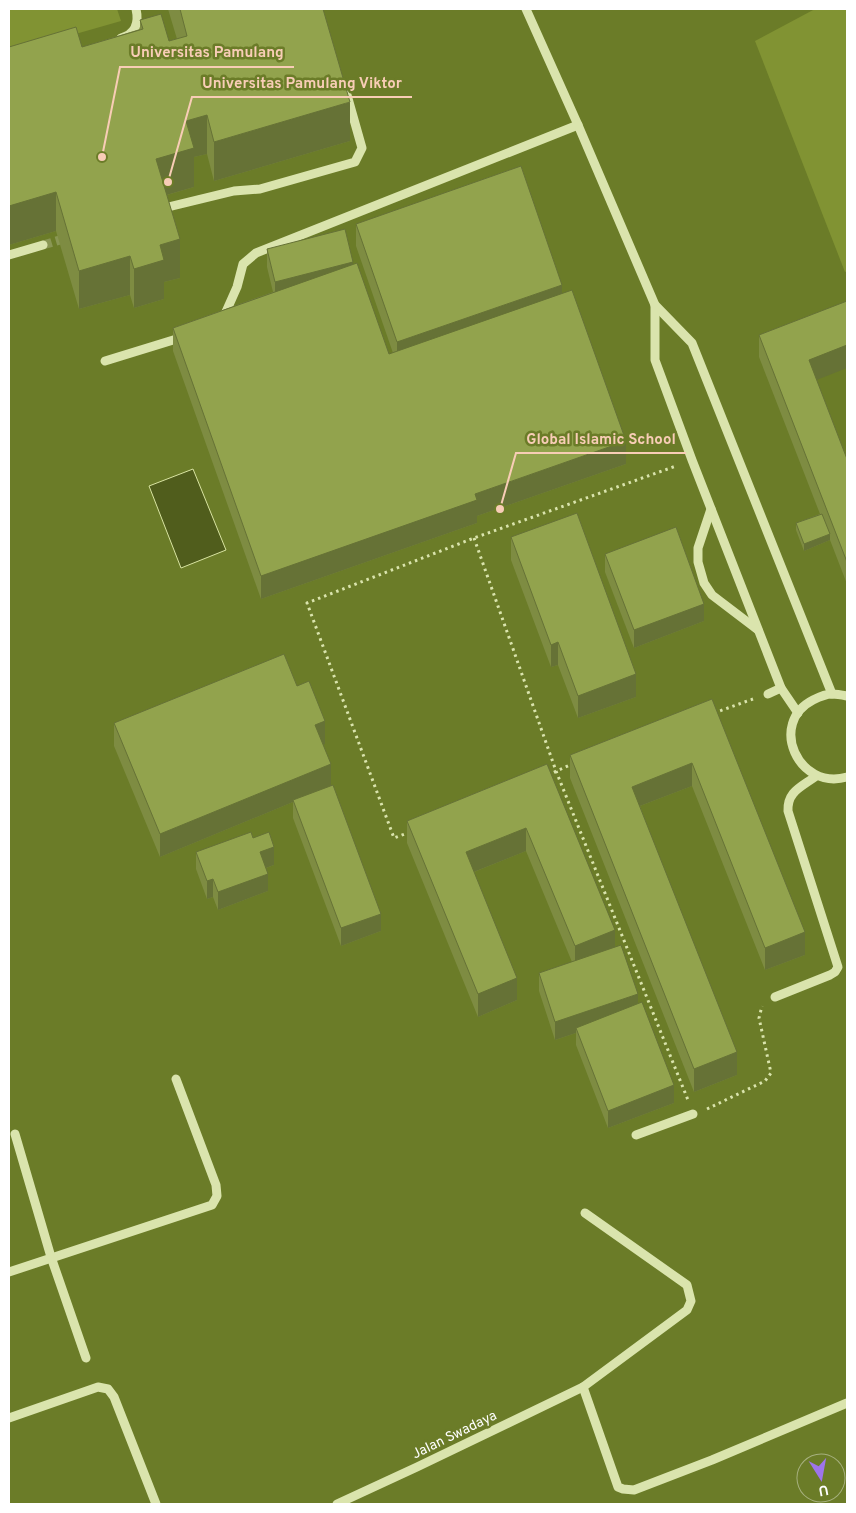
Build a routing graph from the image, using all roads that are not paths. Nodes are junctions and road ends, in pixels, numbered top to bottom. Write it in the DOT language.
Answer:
graph roads {
  1 [pos="136,9"];
  2 [pos="526,9"];
  3 [pos="116,40"];
  4 [pos="345,89"];
  5 [pos="578,124"];
  6 [pos="164,208"];
  7 [pos="44,245"];
  8 [pos="9,255"];
  9 [pos="655,305"];
  10 [pos="214,325"];
  11 [pos="188,335"];
  12 [pos="105,361"];
  13 [pos="711,509"];
  14 [pos="758,630"];
  15 [pos="781,688"];
  16 [pos="768,694"];
  17 [pos="832,694"];
  18 [pos="847,696"];
  19 [pos="798,714"];
  20 [pos="816,776"];
  21 [pos="847,777"];
  22 [pos="775,997"];
  23 [pos="176,1079"];
  24 [pos="693,1114"];
  25 [pos="15,1134"];
  26 [pos="636,1135"];
  27 [pos="585,1213"];
  28 [pos="52,1257"];
  29 [pos="9,1272"];
  30 [pos="86,1358"];
  31 [pos="583,1387"];
  32 [pos="847,1403"];
  33 [pos="9,1418"];
  34 [pos="156,1504"];
  35 [pos="337,1504"];
  1 -- 3 [label="street"];
  2 -- 5 [label="street"];
  4 -- 6 [label="street"];
  5 -- 9 [label="street"];
  5 -- 10 [label="street"];
  7 -- 8 [label="street"];
  9 -- 13 [label="street"];
  9 -- 17 [label="street"];
  11 -- 12 [label="street"];
  13 -- 14 [label="street"];
  13 -- 14 [label="street"];
  14 -- 15 [label="street"];
  15 -- 16 [label="street"];
  15 -- 19 [label="street"];
  17 -- 18 [label="street"];
  17 -- 19 [label="street"];
  19 -- 20 [label="street"];
  20 -- 21 [label="street"];
  20 -- 22 [label="street"];
  23 -- 28 [label="street"];
  24 -- 26 [label="street"];
  25 -- 28 [label="street"];
  27 -- 31 [label="street, Jalan Swadaya"];
  28 -- 29 [label="street"];
  28 -- 30 [label="street"];
  31 -- 32 [label="street"];
  31 -- 35 [label="street, Jalan Swadaya"];
  33 -- 34 [label="street"];
}
